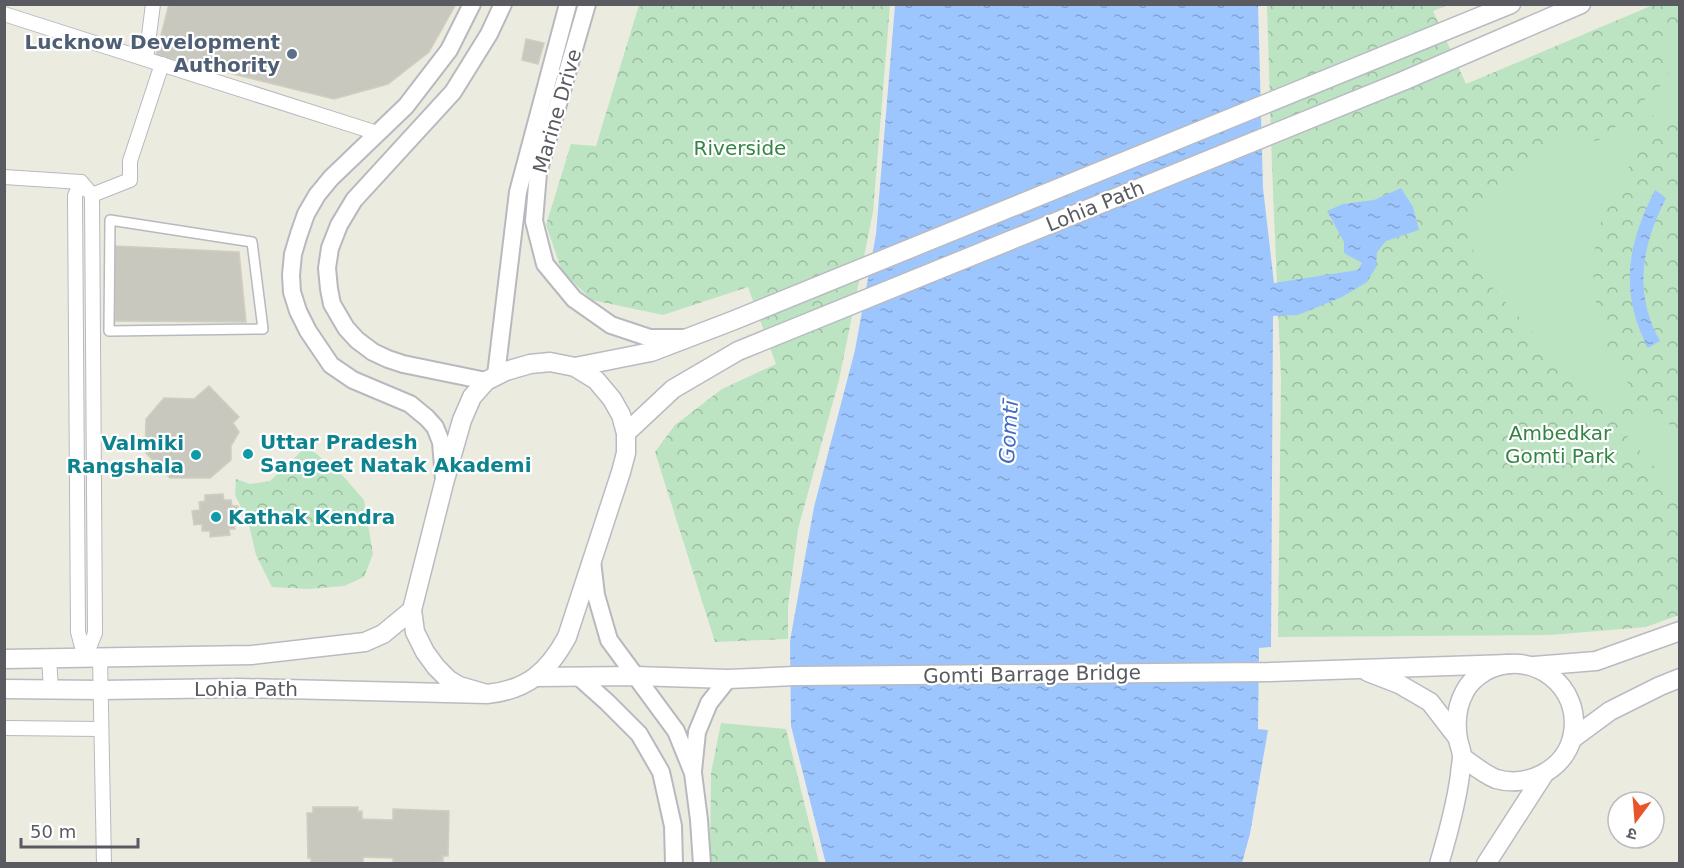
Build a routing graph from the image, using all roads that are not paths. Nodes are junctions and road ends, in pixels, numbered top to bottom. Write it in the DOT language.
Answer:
graph roads {
  1 [pos="153,4"];
  2 [pos="472,4"];
  3 [pos="503,4"];
  4 [pos="568,4"];
  5 [pos="587,4"];
  6 [pos="1511,4"];
  7 [pos="1581,4"];
  8 [pos="4,14"];
  9 [pos="146,59"];
  10 [pos="162,64"];
  11 [pos="377,133"];
  12 [pos="4,177"];
  13 [pos="81,182"];
  14 [pos="92,195"];
  15 [pos="110,220"];
  16 [pos="687,339"];
  17 [pos="575,367"];
  18 [pos="491,378"];
  19 [pos="626,433"];
  20 [pos="444,483"];
  21 [pos="592,561"];
  22 [pos="412,610"];
  23 [pos="1680,631"];
  24 [pos="49,657"];
  25 [pos="93,657"];
  26 [pos="4,659"];
  27 [pos="1509,664"];
  28 [pos="1534,666"];
  29 [pos="1361,669"];
  30 [pos="635,676"];
  31 [pos="536,677"];
  32 [pos="579,677"];
  33 [pos="1680,678"];
  34 [pos="728,679"];
  35 [pos="4,689"];
  36 [pos="51,690"];
  37 [pos="101,690"];
  38 [pos="487,694"];
  39 [pos="4,728"];
  40 [pos="101,729"];
  41 [pos="1458,738"];
  42 [pos="1572,739"];
  43 [pos="1462,757"];
  44 [pos="693,773"];
  45 [pos="1544,774"];
  46 [pos="104,864"];
  47 [pos="674,864"];
  48 [pos="702,864"];
  49 [pos="1439,864"];
  50 [pos="1486,864"];
  1 -- 9 [label="street"];
  2 -- 11 [label="street"];
  3 -- 18 [label="street"];
  4 -- 18 [label="street, Marine Drive"];
  5 -- 16 [label="street, Marine Drive"];
  6 -- 16 [label="main road, Lohia Path"];
  7 -- 19 [label="main road, Lohia Path"];
  8 -- 9 [label="street"];
  9 -- 10 [label="street"];
  10 -- 11 [label="street"];
  10 -- 14 [label="street"];
  11 -- 20 [label="street"];
  12 -- 13 [label="street"];
  13 -- 14 [label="street"];
  13 -- 25 [label="street"];
  14 -- 25 [label="street"];
  15 -- 15 [label="street"];
  16 -- 17 [label="main road, Lohia Path"];
  17 -- 18 [label="main road"];
  17 -- 19 [label="main road"];
  18 -- 20 [label="main road"];
  19 -- 21 [label="main road"];
  20 -- 22 [label="main road"];
  21 -- 30 [label="street"];
  21 -- 31 [label="main road"];
  22 -- 25 [label="main road, Lohia Path"];
  22 -- 38 [label="main road"];
  23 -- 28 [label="main road"];
  24 -- 25 [label="main road, Lohia Path"];
  24 -- 26 [label="main road, Lohia Path"];
  24 -- 36 [label="street"];
  25 -- 37 [label="street"];
  27 -- 28 [label="main road"];
  27 -- 29 [label="main road, Gomti Barrage Bridge"];
  27 -- 41 [label="main road"];
  28 -- 42 [label="main road"];
  29 -- 34 [label="main road, Gomti Barrage Bridge"];
  29 -- 41 [label="main road"];
  30 -- 32 [label="main road, Gomti Barrage Bridge"];
  30 -- 34 [label="main road, Gomti Barrage Bridge"];
  30 -- 44 [label="street"];
  31 -- 32 [label="main road, Gomti Barrage Bridge"];
  31 -- 38 [label="main road"];
  32 -- 47 [label="street"];
  33 -- 42 [label="main road"];
  34 -- 44 [label="street"];
  35 -- 36 [label="main road, Lohia Path"];
  36 -- 37 [label="main road, Lohia Path"];
  37 -- 38 [label="main road, Lohia Path"];
  37 -- 40 [label="street"];
  39 -- 40 [label="street"];
  40 -- 46 [label="street"];
  41 -- 43 [label="main road"];
  42 -- 45 [label="main road"];
  43 -- 45 [label="main road"];
  43 -- 49 [label="main road"];
  44 -- 48 [label="street"];
  45 -- 50 [label="main road"];
}
